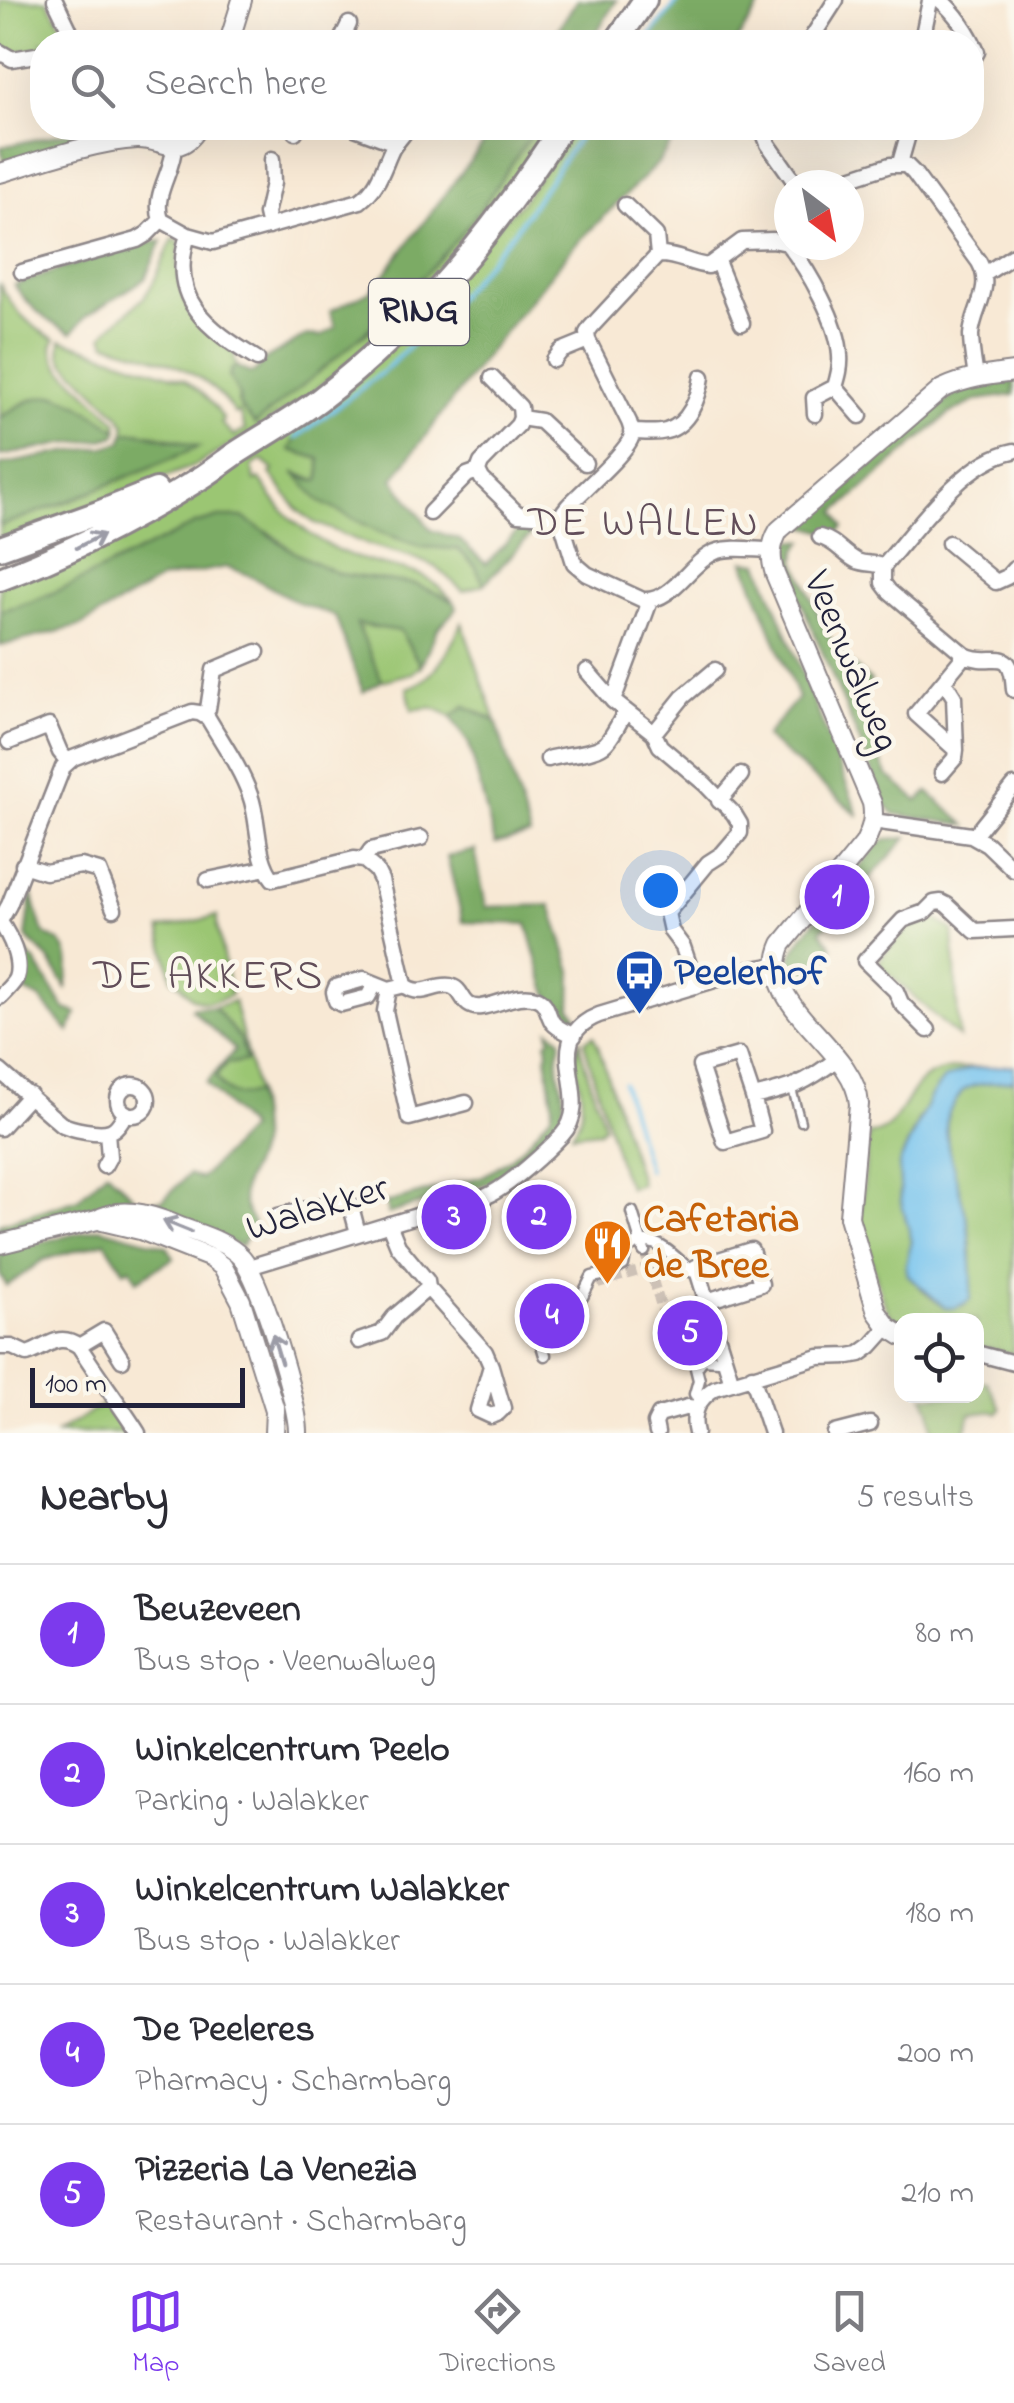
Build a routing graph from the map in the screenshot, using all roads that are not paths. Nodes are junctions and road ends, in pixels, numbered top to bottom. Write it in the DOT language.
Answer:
graph roads {
  1 [pos="55,0"];
  2 [pos="242,0"];
  3 [pos="645,0"];
  4 [pos="836,0"];
  5 [pos="918,0"];
  6 [pos="934,0"];
  7 [pos="348,24"];
  8 [pos="69,30"];
  9 [pos="233,30"];
  10 [pos="345,30"];
  11 [pos="624,30"];
  12 [pos="817,30"];
  13 [pos="924,30"];
  14 [pos="965,30"];
  15 [pos="0,52"];
  16 [pos="30,56"];
  17 [pos="188,140"];
  18 [pos="387,140"];
  19 [pos="399,140"];
  20 [pos="553,140"];
  21 [pos="766,140"];
  22 [pos="907,140"];
  23 [pos="395,143"];
  24 [pos="174,146"];
  25 [pos="272,159"];
  26 [pos="900,164"];
  27 [pos="787,170"];
  28 [pos="0,173"];
  29 [pos="864,175"];
  30 [pos="624,205"];
  31 [pos="161,220"];
  32 [pos="269,228"];
  33 [pos="188,236"];
  34 [pos="774,239"];
  35 [pos="658,254"];
  36 [pos="1014,255"];
  37 [pos="802,260"];
  38 [pos="717,261"];
  39 [pos="22,272"];
  40 [pos="985,274"];
  41 [pos="742,322"];
  42 [pos="588,340"];
  43 [pos="257,359"];
  44 [pos="554,360"];
  45 [pos="1014,372"];
  46 [pos="702,377"];
  47 [pos="976,377"];
  48 [pos="492,378"];
  49 [pos="834,387"];
  50 [pos="815,414"];
  51 [pos="860,416"];
  52 [pos="521,418"];
  53 [pos="632,432"];
  54 [pos="1014,451"];
  55 [pos="234,454"];
  56 [pos="584,463"];
  57 [pos="478,472"];
  58 [pos="430,513"];
  59 [pos="563,517"];
  60 [pos="820,537"];
  61 [pos="949,543"];
  62 [pos="0,548"];
  63 [pos="771,550"];
  64 [pos="883,567"];
  65 [pos="1014,569"];
  66 [pos="0,579"];
  67 [pos="650,600"];
  68 [pos="256,652"];
  69 [pos="965,655"];
  70 [pos="715,670"];
  71 [pos="586,671"];
  72 [pos="944,682"];
  73 [pos="1014,690"];
  74 [pos="619,706"];
  75 [pos="204,716"];
  76 [pos="654,733"];
  77 [pos="9,742"];
  78 [pos="956,750"];
  79 [pos="548,758"];
  80 [pos="68,762"];
  81 [pos="942,773"];
  82 [pos="741,775"];
  83 [pos="1014,786"];
  84 [pos="720,801"];
  85 [pos="873,822"];
  86 [pos="974,836"];
  87 [pos="422,838"];
  88 [pos="364,860"];
  89 [pos="24,865"];
  90 [pos="266,868"];
  91 [pos="1014,870"];
  92 [pos="208,880"];
  93 [pos="646,889"];
  94 [pos="671,906"];
  95 [pos="114,909"];
  96 [pos="0,922"];
  97 [pos="1014,930"];
  98 [pos="776,965"];
  99 [pos="406,985"];
  100 [pos="696,986"];
  101 [pos="0,997"];
  102 [pos="928,1030"];
  103 [pos="574,1036"];
  104 [pos="838,1060"];
  105 [pos="0,1071"];
  106 [pos="792,1088"];
  107 [pos="30,1095"];
  108 [pos="753,1097"];
  109 [pos="466,1104"];
  110 [pos="126,1114"];
  111 [pos="801,1122"];
  112 [pos="0,1128"];
  113 [pos="107,1132"];
  114 [pos="104,1166"];
  115 [pos="632,1212"];
  116 [pos="278,1216"];
  117 [pos="97,1220"];
  118 [pos="389,1224"];
  119 [pos="358,1233"];
  120 [pos="0,1244"];
  121 [pos="642,1246"];
  122 [pos="248,1266"];
  123 [pos="697,1272"];
  124 [pos="230,1277"];
  125 [pos="428,1288"];
  126 [pos="535,1301"];
  127 [pos="706,1301"];
  128 [pos="529,1314"];
  129 [pos="894,1330"];
  130 [pos="894,1332"];
  131 [pos="359,1341"];
  132 [pos="79,1346"];
  133 [pos="0,1347"];
  134 [pos="984,1355"];
  135 [pos="545,1356"];
  136 [pos="122,1360"];
  137 [pos="719,1360"];
  138 [pos="1014,1363"];
  139 [pos="492,1366"];
  140 [pos="752,1376"];
  141 [pos="732,1382"];
  142 [pos="696,1401"];
  143 [pos="870,1424"];
  144 [pos="138,1433"];
  145 [pos="274,1433"];
  146 [pos="298,1433"];
  147 [pos="656,1433"];
  148 [pos="696,1433"];
  149 [pos="770,1433"];
  150 [pos="836,1433"];
  1 -- 8 [label="street"];
  2 -- 9 [label="street"];
  3 -- 11 [label="main road"];
  4 -- 12 [label="street"];
  5 -- 6 [label="street"];
  6 -- 13 [label="street"];
  6 -- 14 [label="street"];
  7 -- 10 [label="street"];
  15 -- 16 [label="street"];
  17 -- 24 [label="street"];
  18 -- 23 [label="street"];
  19 -- 23 [label="street"];
  20 -- 55 [label="main road, RING"];
  21 -- 27 [label="street"];
  22 -- 26 [label="street"];
  23 -- 32 [label="street"];
  24 -- 28 [label="street"];
  24 -- 31 [label="street"];
  25 -- 32 [label="street"];
  26 -- 29 [label="street"];
  26 -- 40 [label="street"];
  30 -- 35 [label="street"];
  31 -- 33 [label="street"];
  31 -- 39 [label="street"];
  32 -- 33 [label="street"];
  33 -- 43 [label="street"];
  34 -- 38 [label="street"];
  35 -- 38 [label="street"];
  35 -- 42 [label="street"];
  36 -- 40 [label="street"];
  37 -- 49 [label="street"];
  38 -- 41 [label="street"];
  40 -- 47 [label="street"];
  42 -- 44 [label="street"];
  42 -- 53 [label="street"];
  45 -- 47 [label="street, Veenwalweg"];
  46 -- 53 [label="street"];
  47 -- 63 [label="street, Veenwalweg"];
  48 -- 52 [label="street"];
  49 -- 50 [label="street"];
  49 -- 51 [label="street"];
  52 -- 56 [label="street"];
  52 -- 57 [label="street"];
  53 -- 59 [label="street"];
  54 -- 64 [label="street"];
  55 -- 62 [label="main road, RING"];
  66 -- 55 [label="main road, RING, one-way"];
  57 -- 58 [label="street"];
  57 -- 59 [label="street"];
  59 -- 67 [label="street"];
  60 -- 64 [label="street"];
  61 -- 65 [label="street"];
  63 -- 67 [label="street"];
  63 -- 85 [label="street, Veenwalweg"];
  64 -- 69 [label="street"];
  67 -- 74 [label="street"];
  68 -- 75 [label="street"];
  69 -- 72 [label="street"];
  69 -- 73 [label="street"];
  70 -- 76 [label="street"];
  71 -- 74 [label="street"];
  72 -- 78 [label="street"];
  72 -- 78 [label="street"];
  74 -- 76 [label="street"];
  74 -- 79 [label="street"];
  75 -- 80 [label="street"];
  75 -- 90 [label="street"];
  76 -- 84 [label="street"];
  77 -- 80 [label="street"];
  78 -- 81 [label="street"];
  80 -- 89 [label="street"];
  82 -- 84 [label="street"];
  83 -- 86 [label="street"];
  84 -- 94 [label="street"];
  85 -- 86 [label="street"];
  85 -- 98 [label="street"];
  86 -- 91 [label="street"];
  87 -- 88 [label="street"];
  88 -- 90 [label="street"];
  88 -- 99 [label="street"];
  89 -- 95 [label="street"];
  89 -- 96 [label="street"];
  90 -- 92 [label="street"];
  93 -- 94 [label="street"];
  94 -- 100 [label="street"];
  96 -- 101 [label="street"];
  97 -- 102 [label="street"];
  98 -- 100 [label="street"];
  98 -- 104 [label="street"];
  99 -- 103 [label="street"];
  99 -- 109 [label="street"];
  100 -- 103 [label="street"];
  103 -- 118 [label="street, Walakker"];
  104 -- 106 [label="street"];
  104 -- 129 [label="street"];
  105 -- 107 [label="street"];
  106 -- 108 [label="street"];
  106 -- 111 [label="lane"];
  107 -- 112 [label="street"];
  107 -- 113 [label="street"];
  108 -- 108 [label="street"];
  110 -- 113 [label="street"];
  113 -- 114 [label="street"];
  115 -- 121 [label="street"];
  116 -- 119 [label="street"];
  117 -- 120 [label="street"];
  122 -- 117 [label="street, one-way"];
  117 -- 124 [label="street"];
  118 -- 119 [label="street, Walakker"];
  118 -- 125 [label="street"];
  119 -- 122 [label="street, Walakker"];
  121 -- 123 [label="street"];
  121 -- 126 [label="street"];
  122 -- 124 [label="street, Walakker"];
  146 -- 122 [label="street, one-way"];
  123 -- 127 [label="street"];
  123 -- 127 [label="street"];
  124 -- 145 [label="street"];
  125 -- 131 [label="street"];
  125 -- 139 [label="street"];
  127 -- 141 [label="street"];
  128 -- 135 [label="street"];
  130 -- 140 [label="street"];
  132 -- 133 [label="street"];
  132 -- 136 [label="street"];
  132 -- 144 [label="street"];
  134 -- 138 [label="street"];
  137 -- 142 [label="street"];
  140 -- 141 [label="street"];
  140 -- 149 [label="street"];
  141 -- 142 [label="street"];
  142 -- 147 [label="street"];
  142 -- 148 [label="street"];
  143 -- 150 [label="street"];
}
